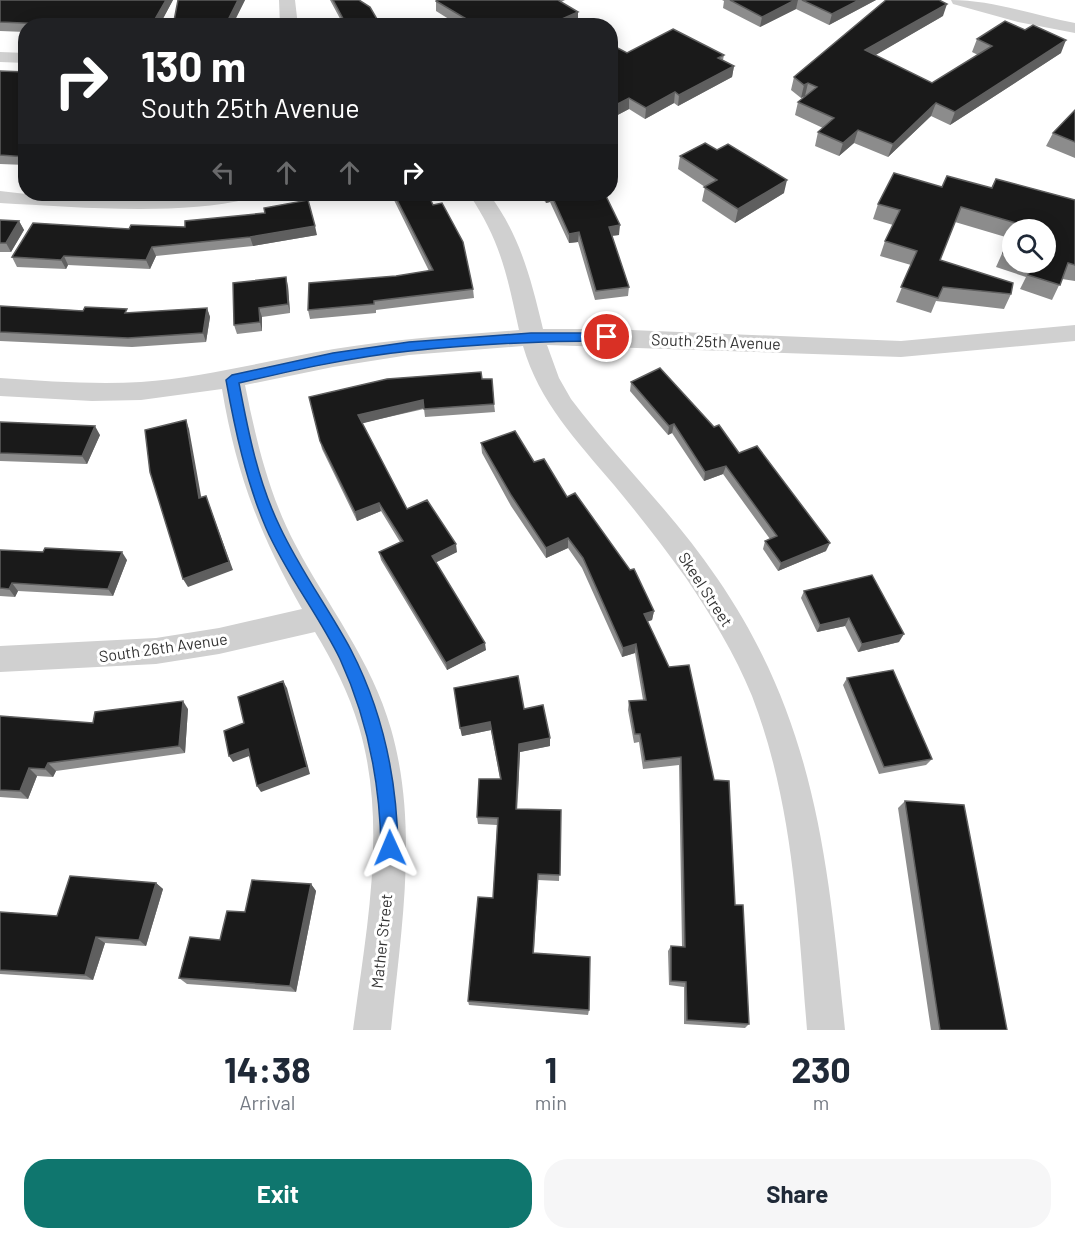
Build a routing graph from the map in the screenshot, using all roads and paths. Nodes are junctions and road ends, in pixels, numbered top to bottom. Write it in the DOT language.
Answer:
graph roads {
  1 [pos="287,0"];
  2 [pos="959,0"];
  3 [pos="289,18"];
  4 [pos="1075,27"];
  5 [pos="0,57"];
  6 [pos="18,58"];
  7 [pos="0,197"];
  8 [pos="18,198"];
  9 [pos="99,201"];
  10 [pos="172,201"];
  11 [pos="484,201"];
  12 [pos="1075,333"];
  13 [pos="531,337"];
  14 [pos="232,380"];
  15 [pos="0,387"];
  16 [pos="324,617"];
  17 [pos="0,659"];
  18 [pos="372,1030"];
  19 [pos="826,1030"];
  1 -- 3 [label="street"];
  2 -- 4 [label="street"];
  5 -- 6 [label="street"];
  7 -- 8 [label="street"];
  9 -- 10 [label="street"];
  11 -- 13 [label="street, Skeel Street"];
  12 -- 13 [label="street, South 25th Avenue"];
  13 -- 14 [label="street, South 25th Avenue"];
  13 -- 19 [label="street, Skeel Street"];
  14 -- 15 [label="street, South 25th Avenue"];
  14 -- 16 [label="street, Mather Street"];
  16 -- 17 [label="street, South 26th Avenue"];
  16 -- 18 [label="street, Mather Street"];
}
